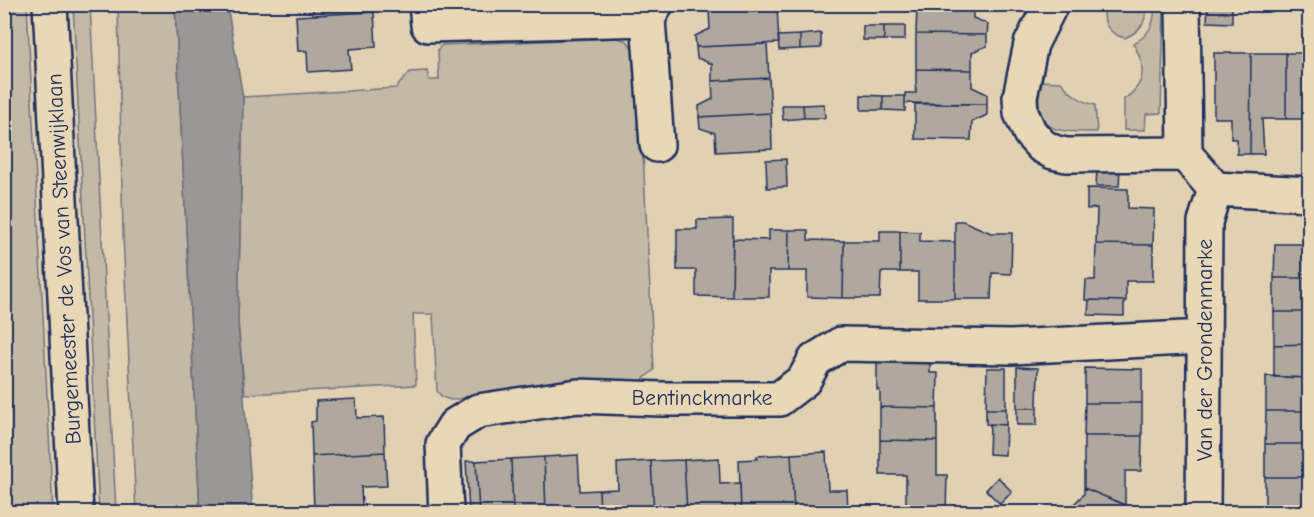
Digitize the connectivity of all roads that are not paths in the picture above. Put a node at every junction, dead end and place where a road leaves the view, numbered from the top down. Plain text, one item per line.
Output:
1 (50, 4) edge
2 (426, 4) edge
3 (1051, 4) edge
4 (1183, 4) edge
5 (652, 12) edge
6 (657, 145) dead end
7 (1185, 154) junction
8 (1215, 189) junction
9 (1310, 194) edge
10 (1204, 337) junction
11 (76, 513) edge
12 (446, 513) edge
13 (1203, 513) edge

1 - 11 street, Burgemeester de Vos van Steenwijklaan
2 - 5 street
3 - 7 street
4 - 7 street
5 - 6 street
7 - 8 street
8 - 9 street
8 - 10 street, Van der Grondenmarke
10 - 12 street, Bentinckmarke
10 - 13 street, Van der Grondenmarke

